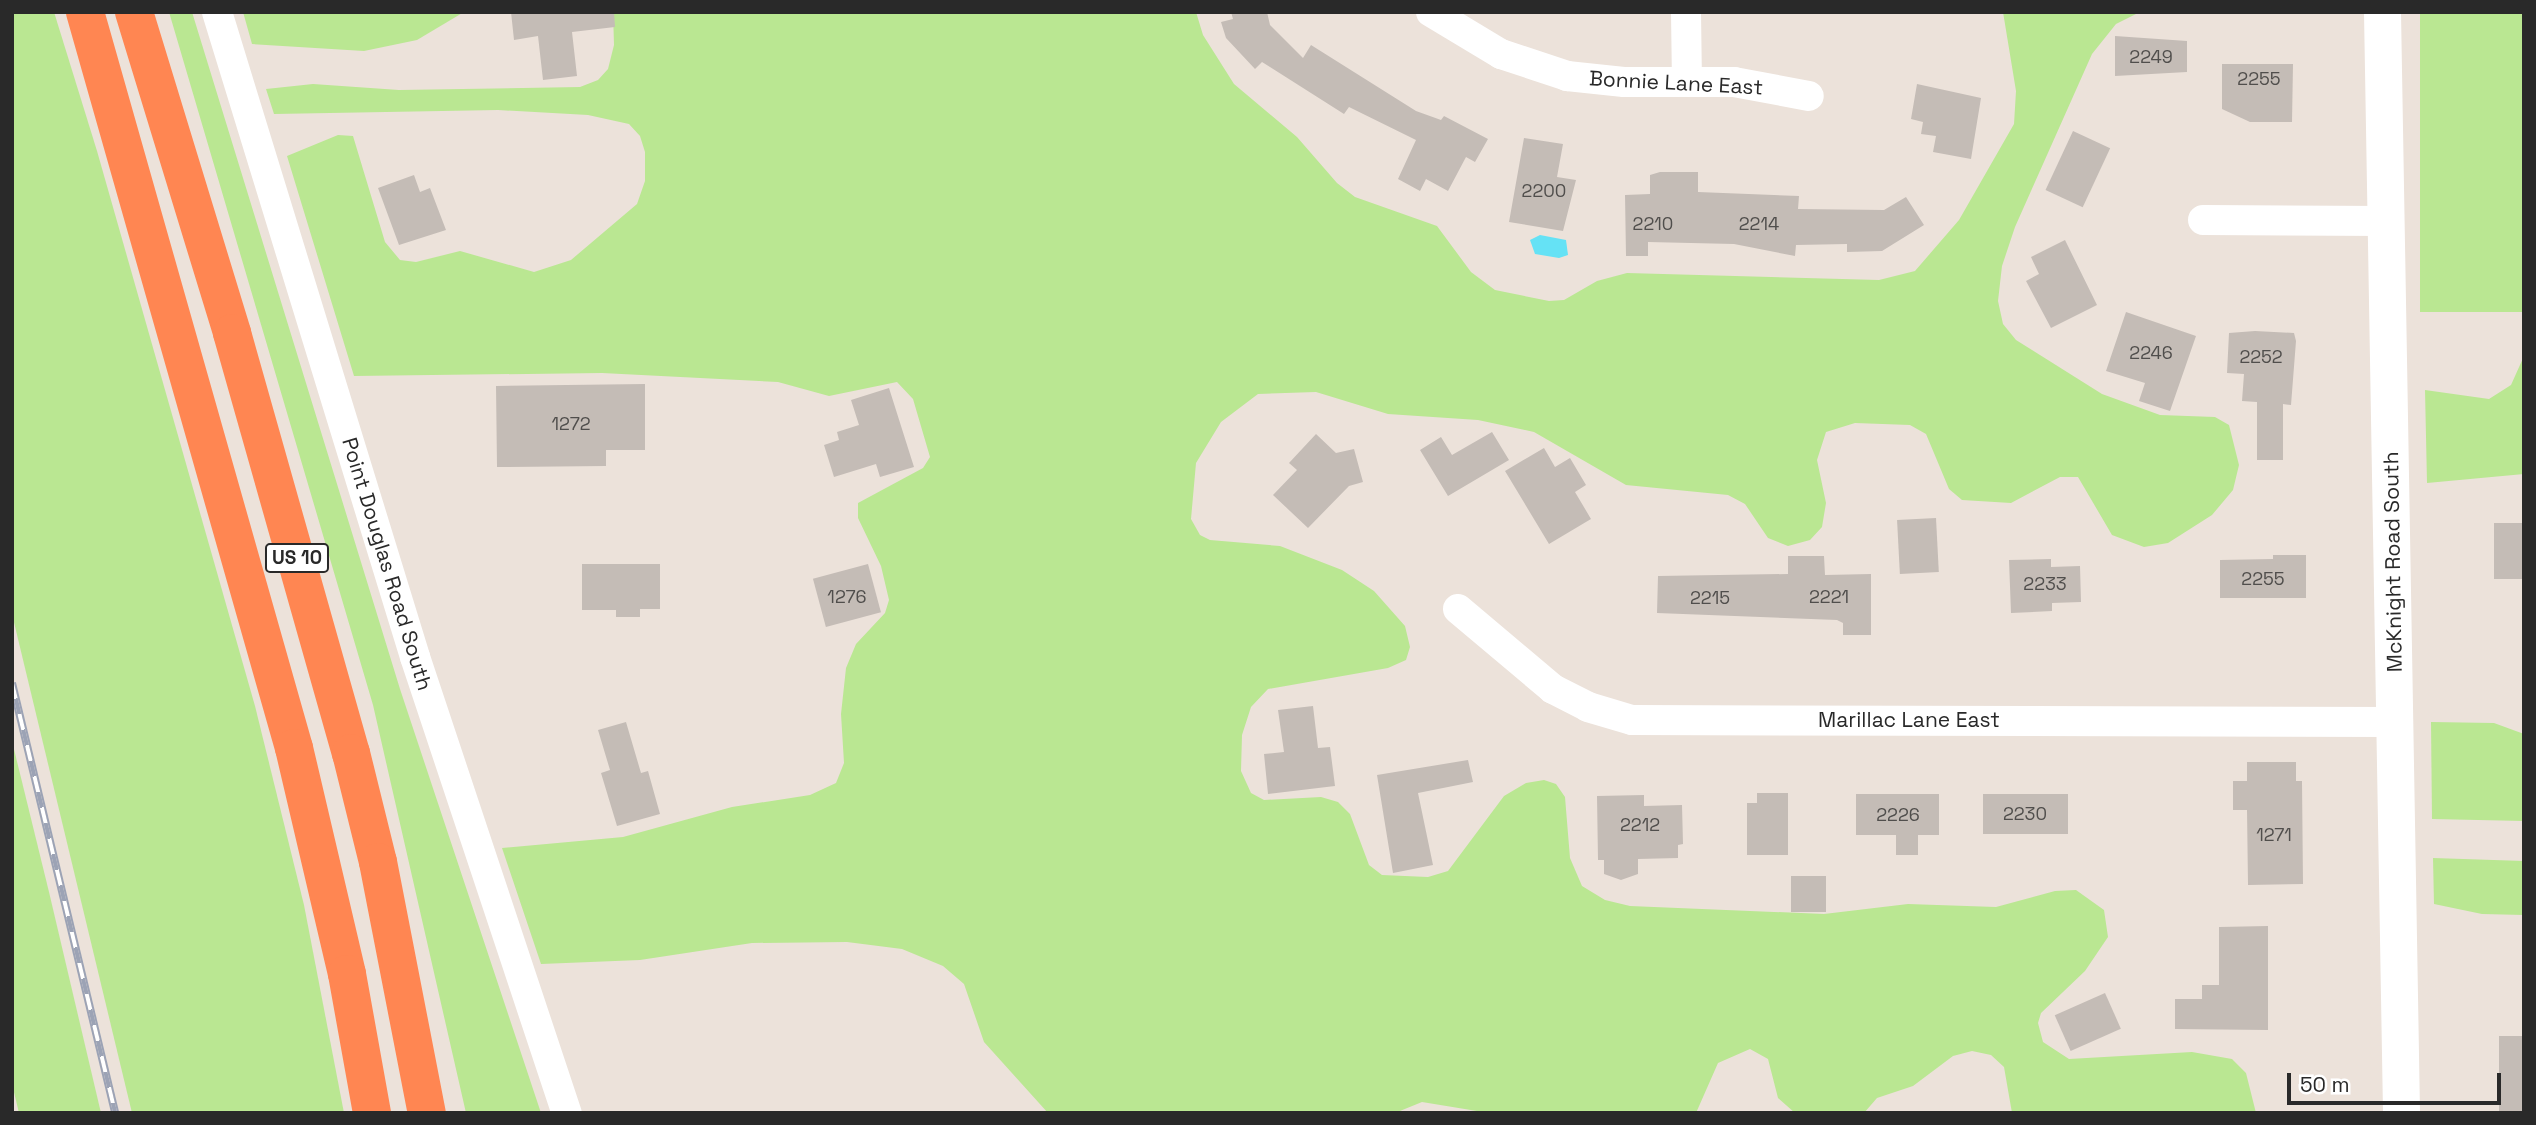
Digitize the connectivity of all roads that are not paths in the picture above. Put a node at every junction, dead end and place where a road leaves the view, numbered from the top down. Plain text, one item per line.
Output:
1 (85, 12) edge
2 (134, 12) edge
3 (217, 12) edge
4 (1431, 12) edge
5 (1686, 12) edge
6 (2382, 12) edge
7 (1687, 82) junction
8 (1809, 96) dead end
9 (2203, 220) dead end
10 (2386, 221) junction
11 (1458, 609) dead end
12 (2397, 722) junction
13 (378, 862) junction
14 (372, 1113) edge
15 (428, 1113) edge
16 (450, 1113) edge
17 (567, 1113) edge
18 (2402, 1113) edge

1 - 14 highway, US 10
2 - 13 highway, US 10
3 - 17 street, Point Douglas Road South
4 - 7 street, Bonnie Lane East
5 - 7 street
6 - 10 street, McKnight Road South
7 - 8 street, Bonnie Lane East
9 - 10 street
10 - 12 street, McKnight Road South
11 - 12 street, Marillac Lane East
12 - 18 street, McKnight Road South
13 - 15 highway, US 10
13 - 16 highway

